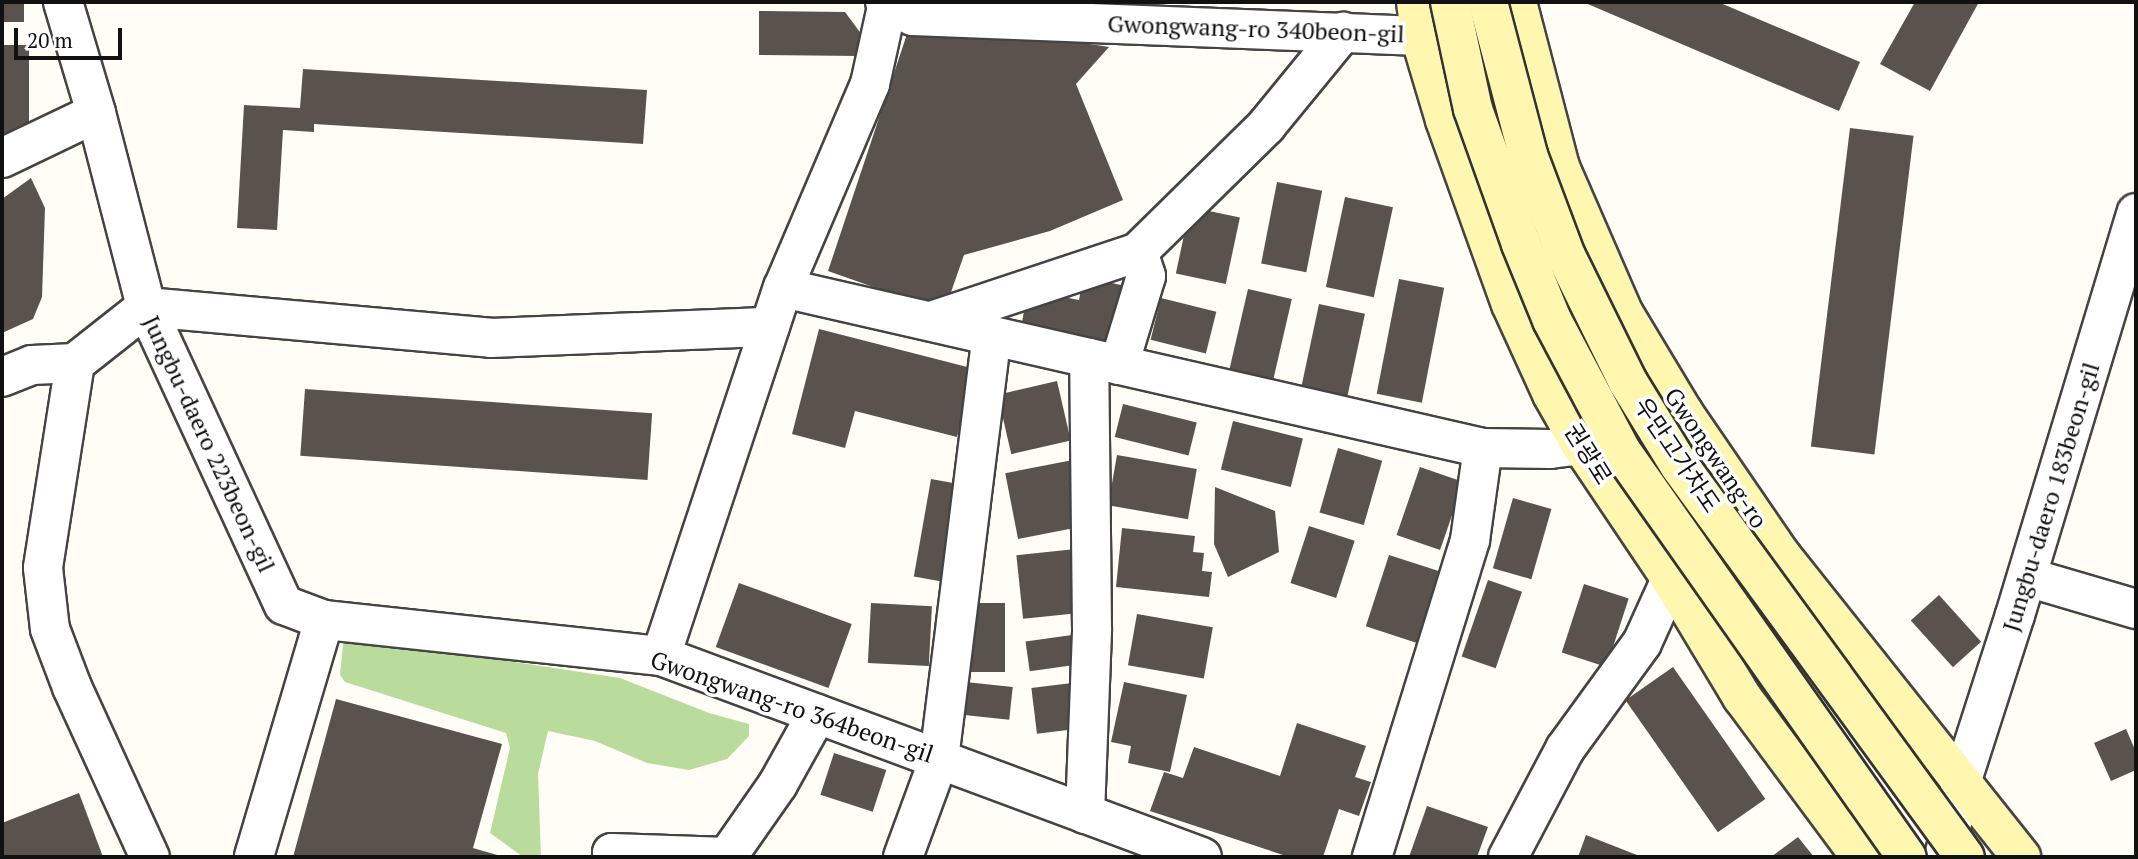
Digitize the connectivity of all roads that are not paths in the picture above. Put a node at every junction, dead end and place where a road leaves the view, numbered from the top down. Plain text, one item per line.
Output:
1 (63, 2) edge
2 (887, 2) edge
3 (1450, 2) edge
4 (1488, 2) edge
5 (1517, 2) edge
6 (1418, 19) edge
7 (1343, 32) junction
8 (96, 113) junction
9 (2, 158) edge
10 (2136, 213) edge
11 (1138, 252) junction
12 (783, 288) junction
13 (146, 307) junction
14 (930, 321) junction
15 (771, 327) junction
16 (992, 336) junction
17 (1104, 361) junction
18 (75, 363) junction
19 (2, 377) edge
20 (1683, 412) junction
21 (1581, 445) junction
22 (1483, 448) junction
23 (2026, 577) junction
24 (1671, 579) junction
25 (2136, 609) edge
26 (324, 620) junction
27 (661, 656) junction
28 (817, 714) junction
29 (939, 759) junction
30 (1962, 780) junction
31 (1085, 814) junction
32 (150, 857) edge
33 (254, 857) edge
34 (612, 857) edge
35 (903, 857) edge
36 (1202, 857) edge
37 (1372, 857) edge
38 (1508, 857) edge
39 (1861, 857) edge
40 (1907, 857) edge
41 (1944, 857) edge
42 (1965, 857) edge
43 (2021, 857) edge

1 - 8 street, Jungbu-daero 223beon-gil
2 - 7 street, Gwongwang-ro 340beon-gil
2 - 12 street
3 - 40 street, 우만고가차도, bridge
4 - 42 street, 우만고가차도, bridge
5 - 20 street, Gwongwang-ro
6 - 7 street, Gwongwang-ro 340beon-gil
6 - 21 street, 권광로
7 - 11 street
8 - 9 street
8 - 13 street, Jungbu-daero 223beon-gil
10 - 23 street, Jungbu-daero 183beon-gil
11 - 14 street
11 - 17 street
12 - 14 street
12 - 15 street
13 - 15 street
13 - 18 street
13 - 26 street, Jungbu-daero 223beon-gil
14 - 16 street
15 - 27 street
16 - 17 street
16 - 29 street
17 - 22 street
17 - 31 street
18 - 19 street
18 - 32 street
20 - 21 street
20 - 30 street, Gwongwang-ro
21 - 22 street
21 - 24 street, 권광로
22 - 37 street
23 - 25 street
23 - 30 street, Jungbu-daero 183beon-gil
24 - 38 street
24 - 39 street, 권광로
26 - 27 street, Gwongwang-ro 364beon-gil
26 - 33 street
27 - 28 street, Gwongwang-ro 364beon-gil
28 - 29 street, Gwongwang-ro 364beon-gil
28 - 34 street
29 - 31 street, Gwongwang-ro 364beon-gil
29 - 35 street
30 - 41 street, Jungbu-daero 183beon-gil
30 - 43 street, Gwongwang-ro
31 - 36 street, Gwongwang-ro 364beon-gil

